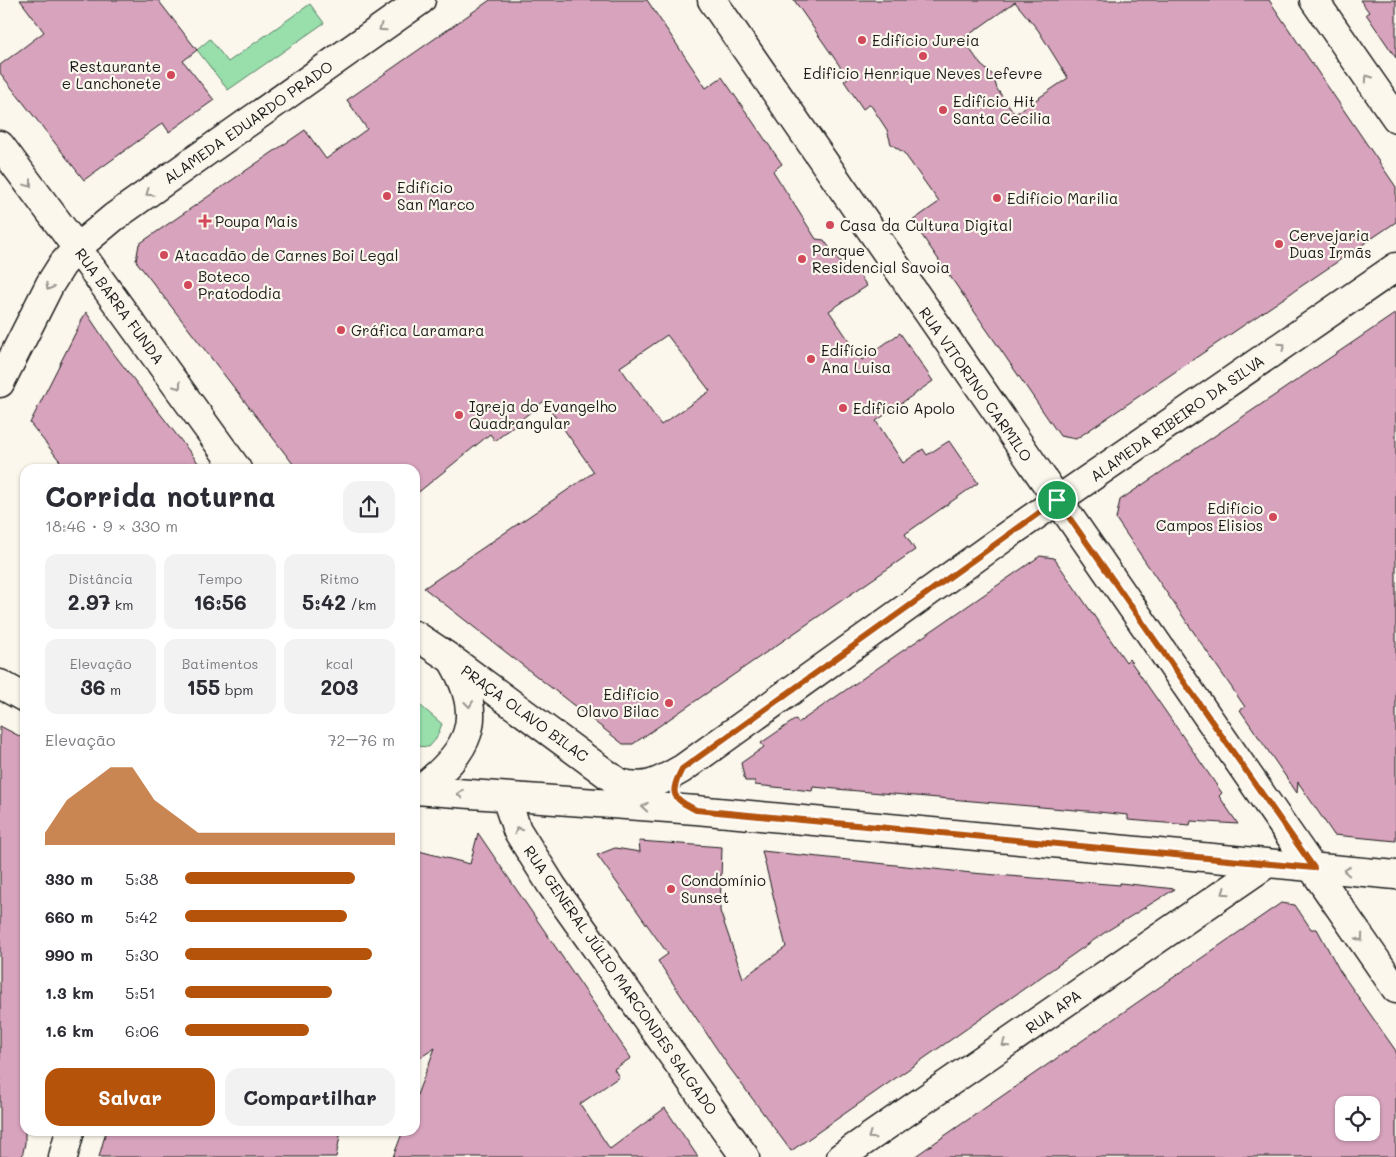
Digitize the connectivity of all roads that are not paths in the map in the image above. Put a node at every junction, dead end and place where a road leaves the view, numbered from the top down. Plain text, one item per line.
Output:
1 (421, 0) edge
2 (712, 0) edge
3 (1314, 0) edge
4 (1396, 118) edge
5 (0, 146) edge
6 (77, 248) junction
7 (1396, 267) edge
8 (0, 383) edge
9 (233, 464) edge
10 (1057, 500) junction
11 (420, 638) edge
12 (451, 659) junction
13 (0, 684) edge
14 (20, 695) edge
15 (682, 769) junction
16 (637, 787) joint
17 (420, 788) edge
18 (420, 790) edge
19 (506, 798) junction
20 (696, 810) junction
21 (1266, 865) junction
22 (1314, 868) junction
23 (1396, 875) edge
24 (1396, 989) edge
25 (69, 1136) edge
26 (63, 1157) edge
27 (745, 1157) edge
28 (841, 1157) edge

1 -> 6 street, ALAMEDA EDUARDO PRADO
2 - 10 street, RUA VITORINO CARMILO
4 -> 3 street
5 -> 6 street, RUA BARRA FUNDA
6 -> 8 street, ALAMEDA EDUARDO PRADO
6 -> 9 street, RUA BARRA FUNDA
10 -> 7 street, ALAMEDA RIBEIRO DA SILVA
10 - 15 street, ALAMEDA RIBEIRO DA SILVA
10 - 22 street, RUA VITORINO CARMILO
11 - 12 street, PRAÇA OLAVO BILAC
12 - 16 street, PRAÇA OLAVO BILAC
12 -> 17 street
13 - 14 street
15 - 16 street, ALAMEDA RIBEIRO DA SILVA
15 - 20 street
19 -> 18 street
20 -> 19 street
27 -> 19 street, RUA GENERAL JÚLIO MARCONDES SALGADO
20 - 21 street
21 - 22 street
21 -> 28 street, RUA APA
23 -> 22 street
22 -> 24 street, RUA VITORINO CARMILO
25 - 26 street

